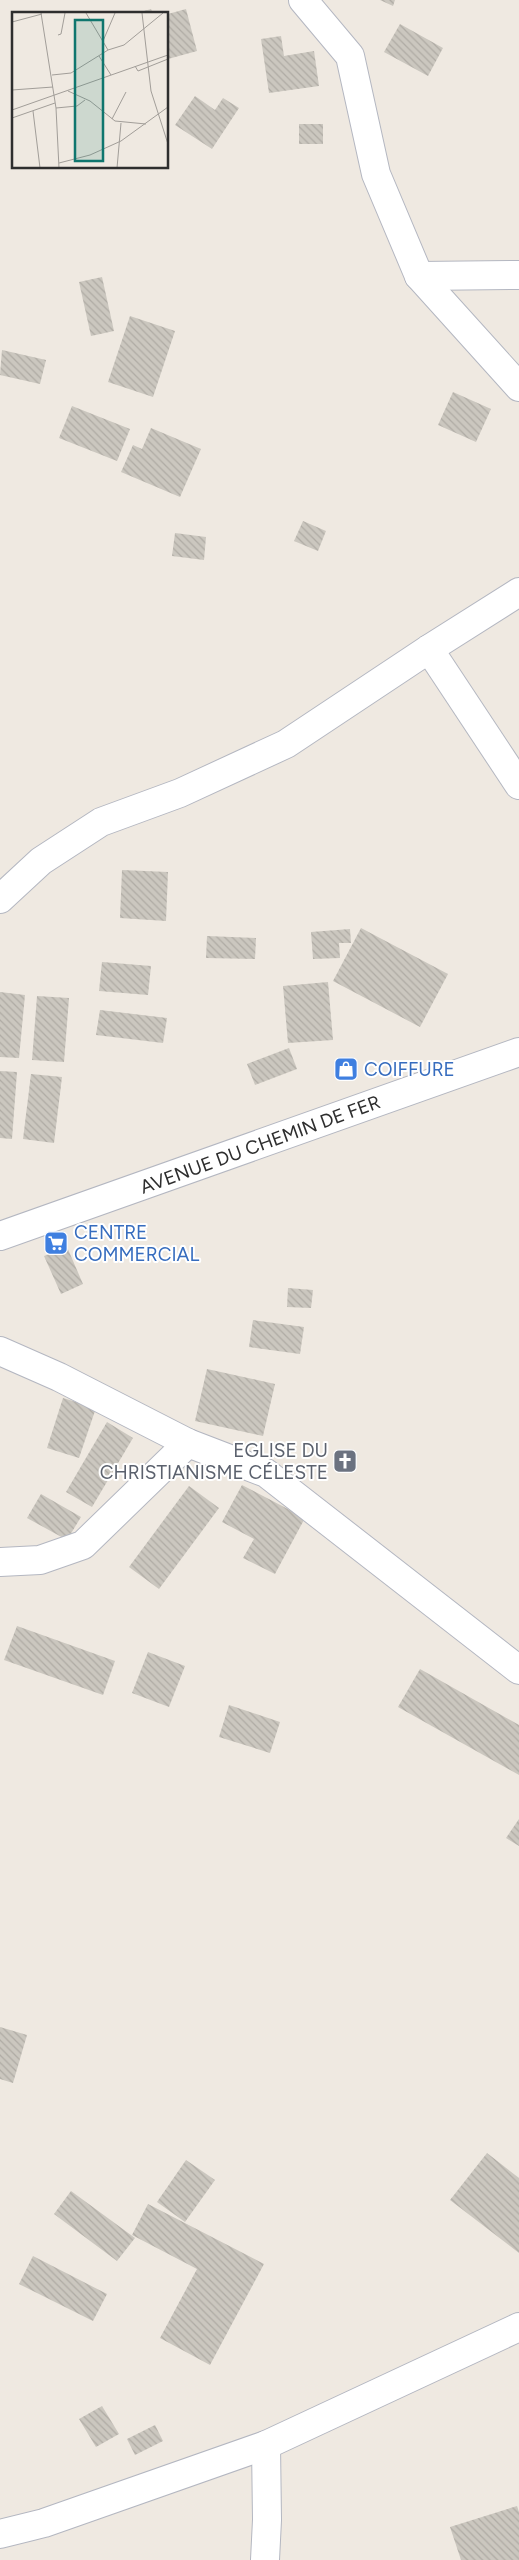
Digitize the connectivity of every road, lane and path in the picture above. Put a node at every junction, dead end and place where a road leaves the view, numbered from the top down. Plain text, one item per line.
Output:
1 (304, 0) edge
2 (519, 275) edge
3 (419, 276) junction
4 (518, 382) edge
5 (519, 592) edge
6 (429, 649) junction
7 (519, 786) edge
8 (0, 899) edge
9 (519, 1052) edge
10 (0, 1236) edge
11 (0, 1352) edge
12 (188, 1443) junction
13 (0, 1562) edge
14 (519, 1670) edge
15 (519, 2327) edge
16 (266, 2445) junction
17 (0, 2534) edge
18 (265, 2560) edge

1 - 3 street
2 - 3 street
3 - 4 street
5 - 6 street
6 - 7 street
6 - 8 street
9 - 10 street, AVENUE DU CHEMIN DE FER
11 - 12 street
12 - 13 street
12 - 14 street
15 - 16 street
16 - 17 street
16 - 18 street

